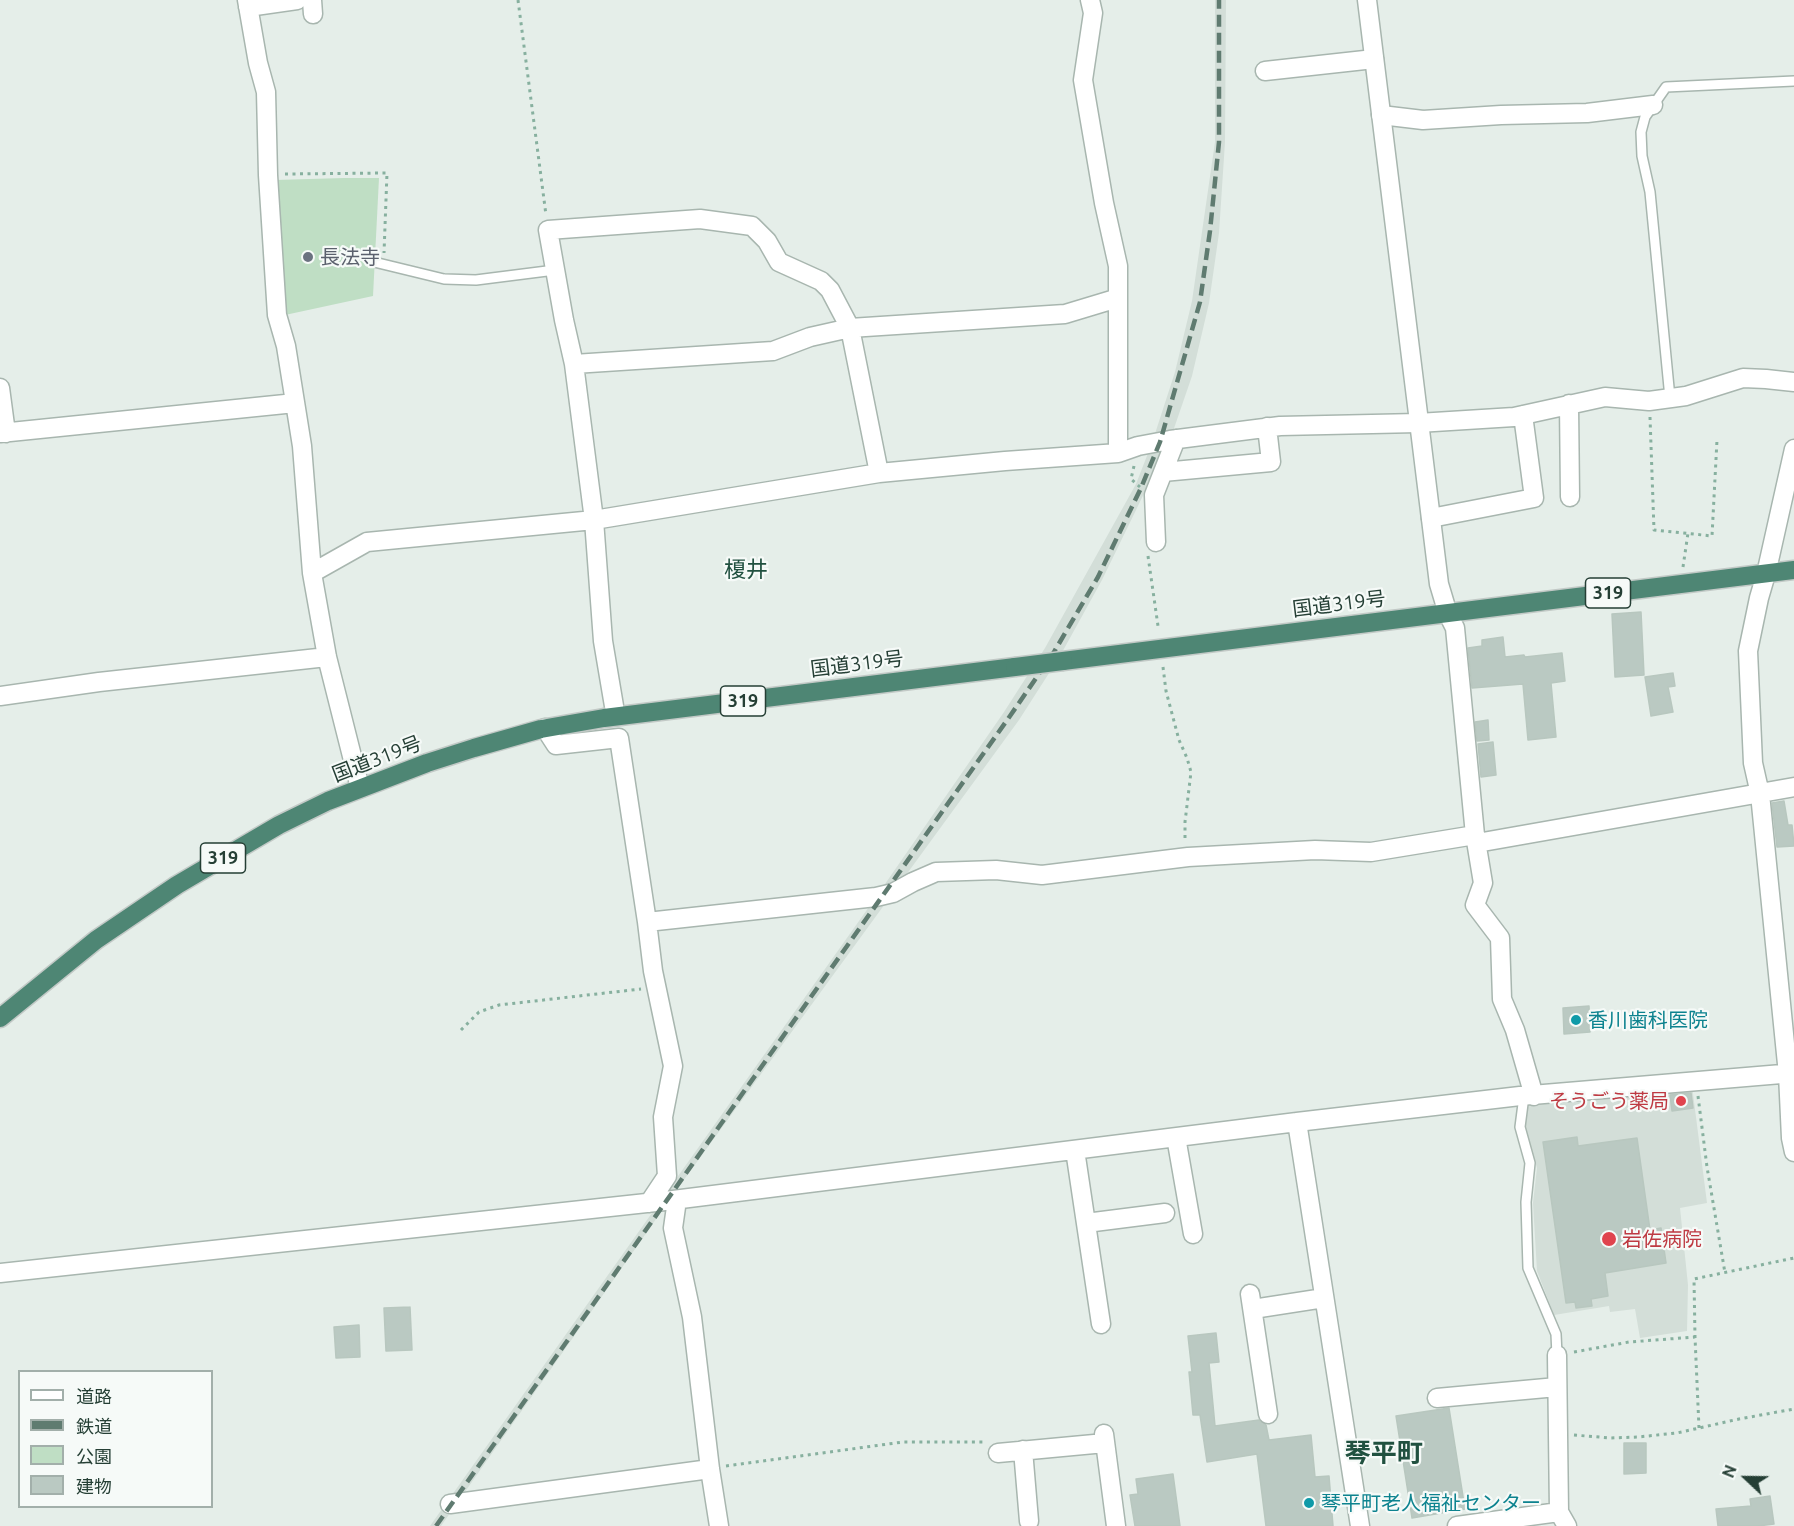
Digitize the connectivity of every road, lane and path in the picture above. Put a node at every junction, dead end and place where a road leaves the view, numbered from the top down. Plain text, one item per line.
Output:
1 (297, 0) edge
2 (518, 0) edge
3 (1090, 0) edge
4 (1367, 0) edge
5 (248, 4) edge
6 (1374, 59) junction
7 (1265, 71) dead end
8 (1794, 81) edge
9 (1653, 105) junction
10 (1381, 115) junction
11 (268, 175) junction
12 (548, 230) junction
13 (379, 263) joint
14 (555, 270) junction
15 (1118, 298) junction
16 (850, 328) junction
17 (574, 364) junction
18 (1794, 382) edge
19 (0, 388) edge
20 (1670, 398) junction
21 (1649, 401) junction
22 (295, 403) junction
23 (1569, 404) junction
24 (1523, 415) junction
25 (1418, 423) junction
26 (1267, 427) junction
27 (3, 433) edge
28 (1176, 439) junction
29 (1717, 440) dead end
30 (1794, 449) edge
31 (1118, 453) junction
32 (1163, 472) junction
33 (879, 473) junction
34 (1570, 496) dead end
35 (1431, 518) junction
36 (594, 520) junction
37 (1688, 533) junction
38 (1156, 542) dead end
39 (1794, 570) edge
40 (312, 573) junction
41 (1766, 574) junction
42 (1680, 584) junction
43 (1448, 614) junction
44 (327, 657) junction
45 (1163, 667) dead end
46 (0, 696) edge
47 (615, 706) dead end
48 (545, 728) junction
49 (1794, 787) edge
50 (360, 788) junction
51 (1760, 794) junction
52 (1476, 839) junction
53 (1188, 857) junction
54 (647, 922) junction
55 (657, 988) junction
56 (0, 1018) edge
57 (460, 1030) dead end
58 (1791, 1073) edge
59 (1696, 1082) junction
60 (1529, 1096) junction
61 (1297, 1122) junction
62 (1176, 1137) junction
63 (1075, 1150) junction
64 (1794, 1152) edge
65 (677, 1200) junction
66 (649, 1203) junction
67 (1165, 1213) dead end
68 (1086, 1223) junction
69 (1193, 1234) dead end
70 (1794, 1258) edge
71 (0, 1273) edge
72 (1725, 1273) junction
73 (1324, 1298) junction
74 (1101, 1324) dead end
75 (1695, 1337) junction
76 (1557, 1354) junction
77 (1557, 1387) junction
78 (1437, 1398) dead end
79 (1794, 1409) edge
80 (1268, 1414) dead end
81 (1699, 1428) junction
82 (1557, 1434) junction
83 (992, 1448) joint
84 (1023, 1450) junction
85 (710, 1469) junction
86 (450, 1504) dead end
87 (1563, 1519) edge
88 (1029, 1521) dead end
89 (719, 1526) edge
90 (1116, 1526) edge
91 (1360, 1526) edge
92 (1457, 1526) edge

1 - 5 street
2 - 12 path
3 - 15 street
4 - 6 street
5 - 11 street
6 - 7 street
6 - 10 street
8 - 9 lane
9 - 10 street
9 - 20 lane
10 - 25 street
11 - 13 path
11 - 22 street
12 - 14 street
12 - 16 street
13 - 14 lane
14 - 17 street
15 - 16 street
15 - 31 street
16 - 17 street
16 - 33 street
17 - 36 street
18 - 20 street
19 - 27 street
20 - 21 street
21 - 23 street
21 - 37 path
22 - 27 street
22 - 40 street
23 - 24 street
23 - 34 street
24 - 25 street
24 - 35 street
25 - 26 street
25 - 35 street
26 - 28 street
26 - 32 street
28 - 31 street
28 - 32 street
29 - 37 path
30 - 41 street
31 - 33 street
32 - 38 street
33 - 36 street
35 - 43 street
36 - 40 street
36 - 47 street
37 - 42 path
39 - 41 highway, 国道319号 / 319
40 - 44 street
41 - 42 highway, 国道319号 / 319
41 - 51 street
42 - 43 highway, 国道319号 / 319
43 - 48 highway, 国道319号 / 319, bridge
43 - 52 street
44 - 46 street
44 - 50 street
45 - 53 path
48 - 50 highway, 国道319号 / 319
48 - 54 street
49 - 51 street
50 - 56 highway, 国道319号 / 319
51 - 52 street
51 - 58 street
52 - 53 street
52 - 60 street
53 - 54 street
54 - 55 street
55 - 57 path
55 - 66 street
58 - 59 street
58 - 64 street
59 - 60 street
59 - 72 path
60 - 61 street
60 - 76 lane
61 - 62 street
61 - 73 street
62 - 63 street
62 - 69 street
63 - 65 street
63 - 68 street
65 - 66 street
65 - 85 street
66 - 71 street
67 - 68 street
68 - 74 street
70 - 72 path
72 - 75 path
73 - 80 street
73 - 91 street
75 - 76 path
75 - 81 path
76 - 77 street
77 - 78 street
77 - 82 street
79 - 81 path
81 - 82 path
82 - 87 street
83 - 84 street
83 - 85 path
84 - 88 street
84 - 90 street
85 - 86 street
85 - 89 street
87 - 92 street

